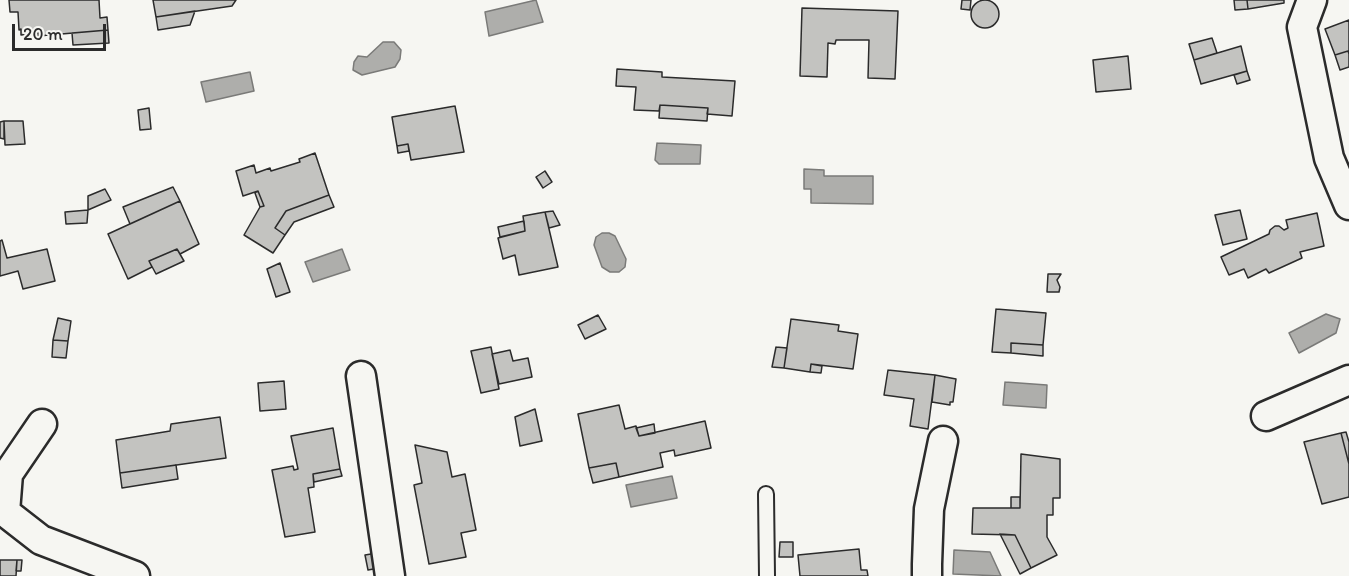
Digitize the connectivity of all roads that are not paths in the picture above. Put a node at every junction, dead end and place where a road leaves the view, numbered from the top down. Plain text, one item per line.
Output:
1 (1312, 0) edge
2 (1349, 205) edge
3 (361, 376) dead end
4 (1349, 380) edge
5 (1266, 416) dead end
6 (42, 424) dead end
7 (943, 441) dead end
8 (766, 494) dead end
9 (135, 576) edge
10 (390, 576) edge
11 (767, 576) edge
12 (927, 576) edge

1 - 2 street
3 - 10 street
4 - 5 street
6 - 9 street
7 - 12 street
8 - 11 lane

